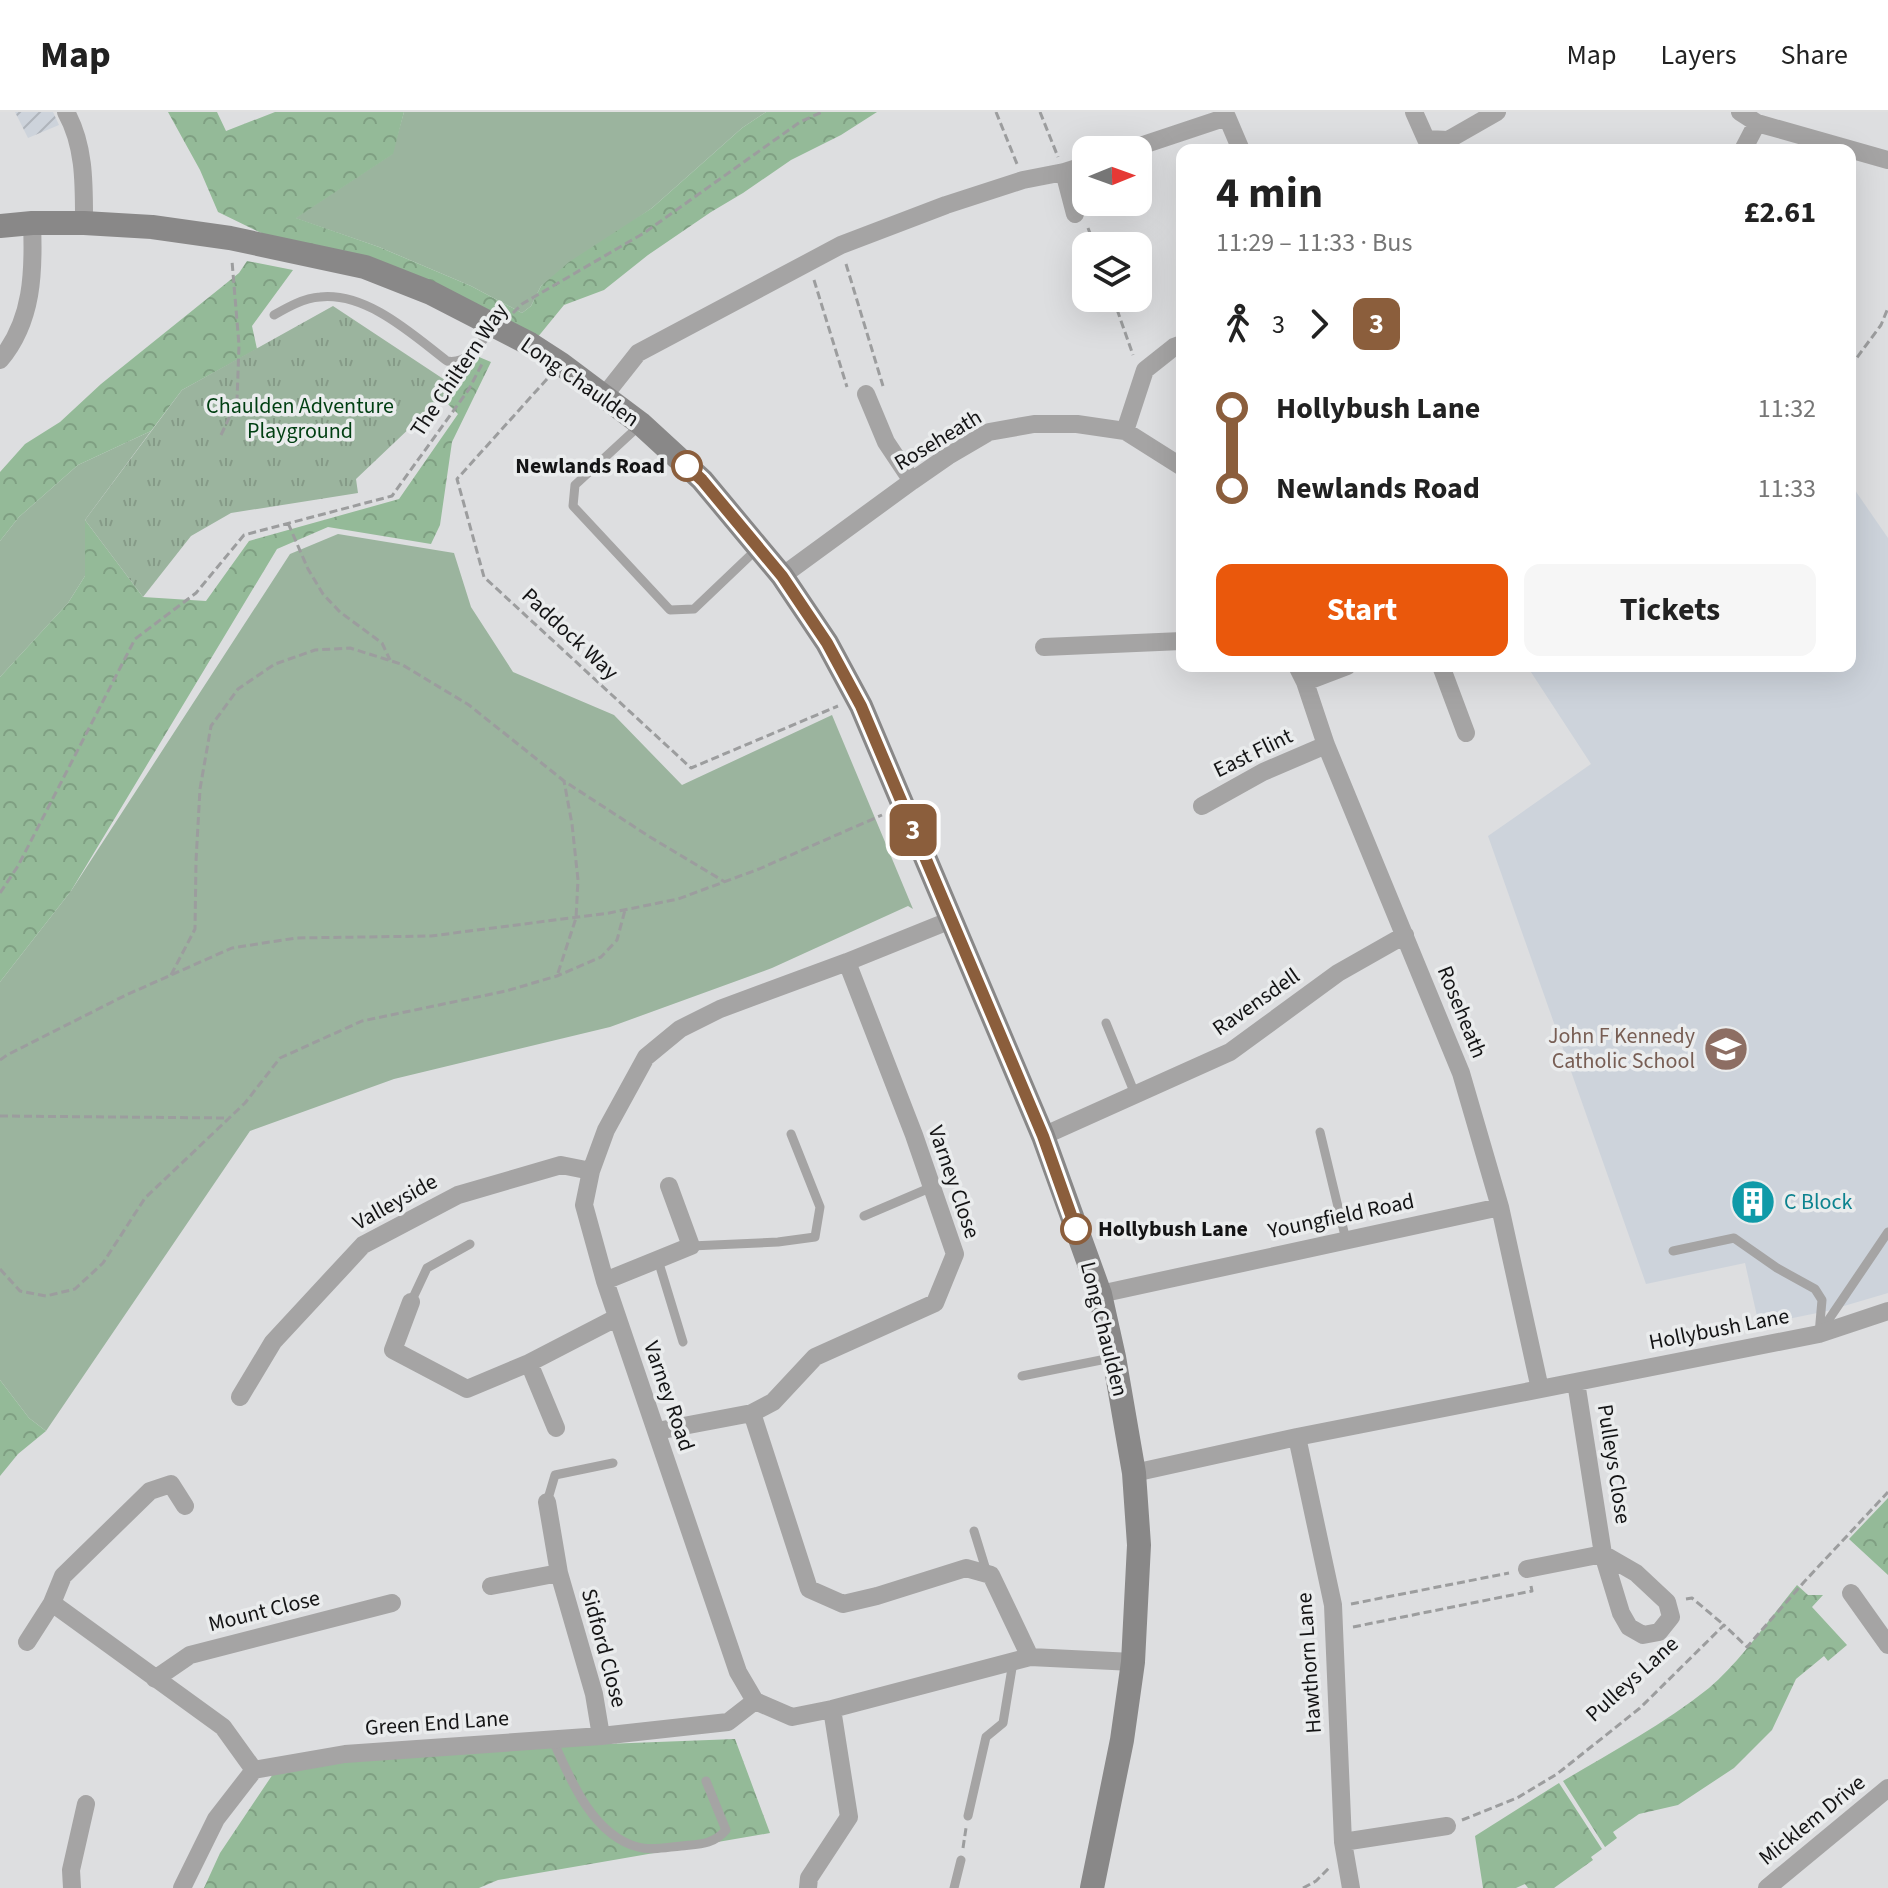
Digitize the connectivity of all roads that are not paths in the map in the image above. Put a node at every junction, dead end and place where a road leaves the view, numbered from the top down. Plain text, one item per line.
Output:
1 (66, 112) edge
2 (1414, 112) edge
3 (1497, 112) edge
4 (1740, 112) edge
5 (1757, 123) junction
6 (1152, 142) edge
7 (1238, 144) edge
8 (1746, 144) edge
9 (1831, 144) edge
10 (1856, 151) edge
11 (1888, 160) edge
12 (1072, 169) edge
13 (1064, 172) junction
14 (1072, 203) edge
15 (32, 223) junction
16 (84, 223) junction
17 (0, 226) edge
18 (274, 315) dead end
19 (498, 326) junction
20 (1176, 346) edge
21 (0, 360) edge
22 (866, 394) road end
23 (604, 396) junction
24 (641, 424) junction
25 (1125, 431) junction
26 (1176, 463) edge
27 (912, 481) junction
28 (760, 547) junction
29 (782, 576) junction
30 (1176, 642) edge
31 (1044, 647) dead end
32 (1443, 672) edge
33 (1301, 674) edge
34 (1466, 733) dead end
35 (1326, 745) junction
36 (1202, 806) dead end
37 (951, 920) junction
38 (1405, 935) junction
39 (847, 962) junction
40 (1106, 1023) dead end
41 (1135, 1094) junction
42 (1320, 1132) dead end
43 (791, 1134) dead end
44 (1043, 1136) junction
45 (591, 1171) junction
46 (669, 1186) dead end
47 (932, 1187) junction
48 (1500, 1207) junction
49 (864, 1216) dead end
50 (1888, 1232) edge
51 (1346, 1240) junction
52 (470, 1244) dead end
53 (691, 1246) junction
54 (1673, 1251) dead end
55 (658, 1260) junction
56 (605, 1281) junction
57 (1100, 1294) junction
58 (411, 1302) joint
59 (1888, 1311) edge
60 (616, 1318) junction
61 (1819, 1334) junction
62 (683, 1342) dead end
63 (1114, 1357) junction
64 (529, 1363) junction
65 (1022, 1376) dead end
66 (1576, 1382) junction
67 (1540, 1389) junction
68 (240, 1397) dead end
69 (752, 1413) junction
70 (556, 1428) dead end
71 (657, 1431) junction
72 (1297, 1437) junction
73 (613, 1463) dead end
74 (1134, 1473) junction
75 (547, 1502) joint
76 (185, 1506) dead end
77 (974, 1531) dead end
78 (1603, 1554) junction
79 (1527, 1569) road end
80 (559, 1573) junction
81 (987, 1573) junction
82 (491, 1586) dead end
83 (1851, 1593) dead end
84 (52, 1603) junction
85 (392, 1603) dead end
86 (27, 1642) dead end
87 (1888, 1645) edge
88 (1022, 1660) junction
89 (1133, 1662) junction
90 (155, 1679) junction
91 (755, 1701) junction
92 (832, 1709) junction
93 (601, 1736) junction
94 (552, 1738) junction
95 (254, 1770) junction
96 (706, 1781) dead end
97 (1888, 1788) edge
98 (86, 1804) dead end
99 (968, 1816) road end
100 (1447, 1826) road end
101 (1344, 1847) junction
102 (961, 1860) road end
103 (72, 1888) edge
104 (182, 1888) edge
105 (808, 1888) edge
106 (954, 1888) edge
107 (1092, 1888) edge
108 (1351, 1888) edge
109 (1767, 1888) edge

1 - 16 street
2 - 3 street
4 - 5 street
5 - 8 street
5 - 9 street
6 - 7 street
10 - 11 street
12 - 13 street
13 - 14 street
13 - 23 street
15 - 16 street, Long Chaulden
15 - 17 street, Long Chaulden
15 - 21 street
16 - 19 street, Long Chaulden
18 - 19 lane
19 - 23 street, Long Chaulden
20 - 25 street
22 - 27 street
23 - 24 street, Long Chaulden
24 - 28 street, Long Chaulden
24 - 28 lane
25 - 26 street, Roseheath
25 - 27 street, Roseheath
27 - 29 street, Roseheath
28 - 29 street, Long Chaulden
29 - 37 street, Long Chaulden
30 - 31 street
32 - 34 street
33 - 35 street, Roseheath
35 - 36 street, East Flint
35 - 38 street, Roseheath
37 - 39 street, Varney Road
37 - 44 street, Long Chaulden
38 - 41 street, Ravensdell
38 - 48 street, Roseheath
39 - 45 street, Varney Road
39 - 47 street, Varney Close
40 - 41 lane
41 - 44 street, Ravensdell
42 - 51 lane
43 - 53 lane
44 - 57 street, Long Chaulden
45 - 56 street, Varney Road
45 - 68 street, Valleyside
46 - 53 street
47 - 49 lane
47 - 69 street, Varney Close
48 - 51 street, Youngfield Road
48 - 67 street, Roseheath
50 - 61 lane
51 - 57 street, Youngfield Road
52 - 58 lane
53 - 55 street
54 - 61 lane
55 - 56 street
55 - 62 lane
56 - 60 street, Varney Road
57 - 63 street, Long Chaulden
58 - 64 street
59 - 61 street, Hollybush Lane
60 - 64 street
60 - 71 street, Varney Road
61 - 66 street, Hollybush Lane
63 - 65 lane
63 - 74 street, Long Chaulden
64 - 70 street
66 - 67 street, Hollybush Lane
66 - 78 street, Pulleys Close
67 - 72 street, Hollybush Lane
69 - 71 street
69 - 81 street
71 - 91 street, Varney Road
72 - 74 street, Hollybush Lane
72 - 101 street, Hawthorn Lane
73 - 75 lane
74 - 89 street, Long Chaulden
75 - 80 street, Sidford Close
76 - 84 street
77 - 81 lane
78 - 78 street, Pulleys Close
78 - 79 street, Pulleys Close
80 - 82 street, Sidford Close
80 - 93 street, Sidford Close
81 - 88 street
83 - 87 street
84 - 86 street
84 - 90 street
85 - 90 street, Mount Close
88 - 89 street
88 - 92 street
88 - 99 lane
89 - 107 street, Long Chaulden
90 - 95 street
91 - 92 street
91 - 93 street, Green End Lane
92 - 105 street
93 - 94 street, Green End Lane
94 - 95 street, Green End Lane
94 - 96 lane
95 - 104 street
97 - 109 street, Micklem Drive
98 - 103 street
100 - 101 street
101 - 108 street, Hawthorn Lane
102 - 106 lane

